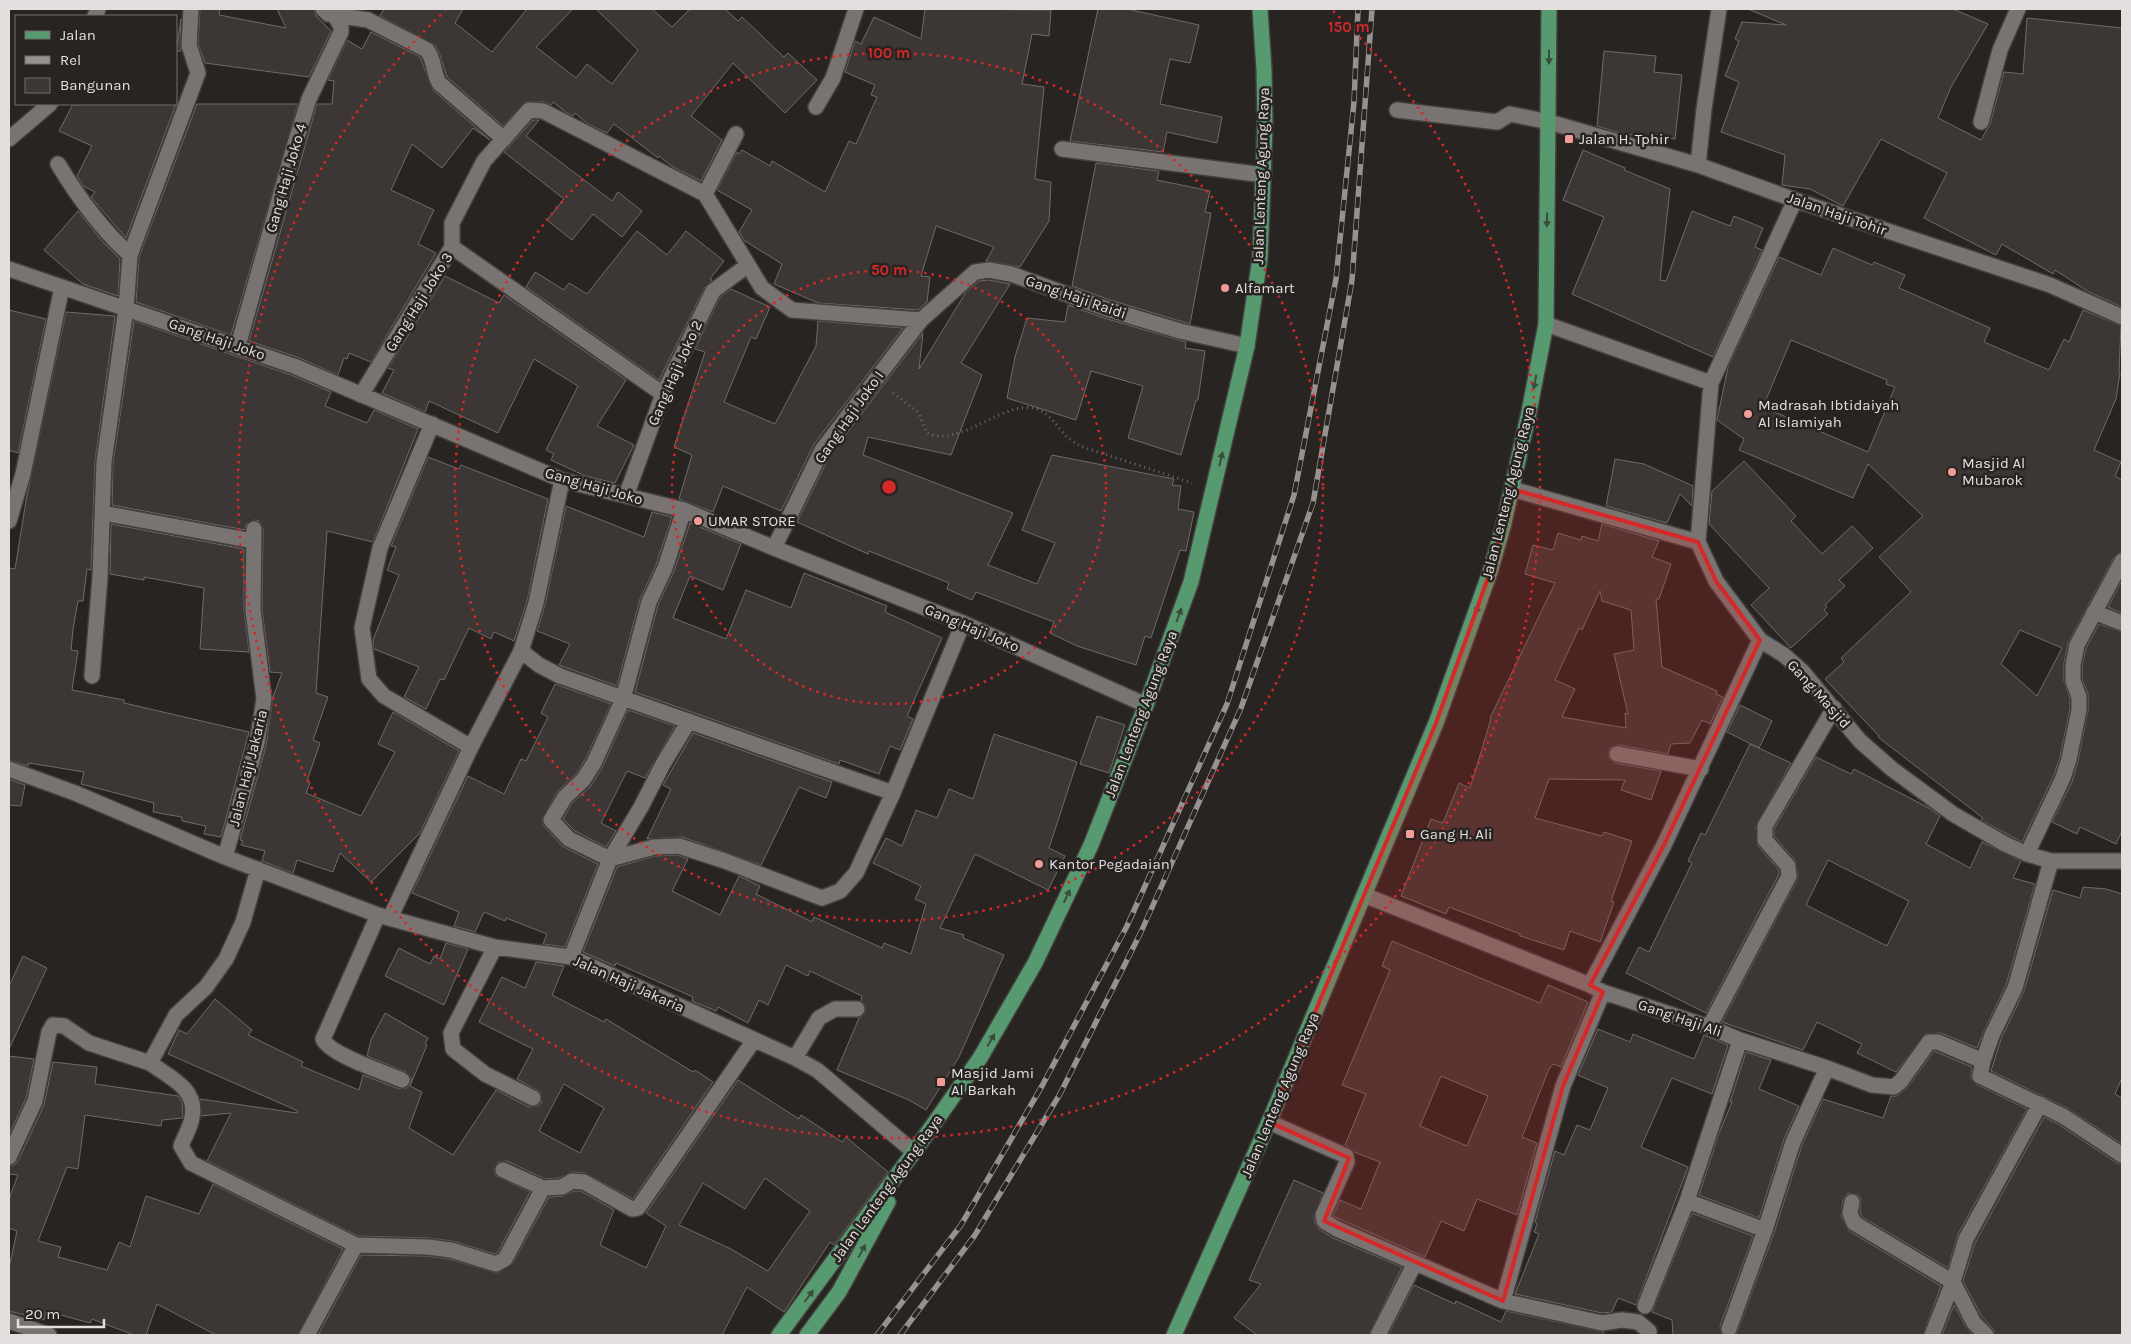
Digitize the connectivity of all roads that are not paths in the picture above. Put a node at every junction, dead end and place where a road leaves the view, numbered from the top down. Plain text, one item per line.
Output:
1 (191, 9) edge
2 (856, 9) edge
3 (1260, 9) edge
4 (1549, 9) edge
5 (1719, 9) edge
6 (2018, 9) edge
7 (329, 12) edge
8 (48, 105) edge
9 (816, 107) dead end
10 (1396, 110) dead end
11 (1549, 122) junction
12 (1981, 122) dead end
13 (15, 123) edge
14 (736, 134) dead end
15 (9, 139) edge
16 (504, 139) junction
17 (1062, 149) dead end
18 (58, 164) dead end
19 (1698, 165) junction
20 (1264, 175) junction
21 (705, 194) junction
22 (1795, 200) junction
23 (452, 247) junction
24 (130, 254) junction
25 (748, 265) junction
26 (9, 269) edge
27 (62, 287) junction
28 (126, 309) junction
29 (2122, 317) edge
30 (921, 320) junction
31 (1546, 324) junction
32 (238, 346) junction
33 (1247, 346) junction
34 (1711, 383) junction
35 (663, 394) junction
36 (361, 395) junction
37 (432, 424) junction
38 (562, 480) junction
39 (1512, 489) junction
40 (626, 496) junction
41 (684, 510) junction
42 (103, 513) junction
43 (9, 521) edge
44 (1698, 542) junction
45 (774, 548) junction
46 (2122, 561) edge
47 (2094, 612) junction
48 (964, 623) junction
49 (2122, 623) edge
50 (1760, 640) junction
51 (521, 651) junction
52 (92, 676) dead end
53 (624, 698) junction
54 (1146, 705) junction
55 (1834, 708) junction
56 (689, 721) junction
57 (470, 747) junction
58 (1617, 754) dead end
59 (1701, 768) junction
60 (9, 769) edge
61 (893, 793) junction
62 (2027, 854) junction
63 (225, 857) junction
64 (610, 859) junction
65 (2051, 861) junction
66 (2122, 861) edge
67 (258, 869) junction
68 (1364, 895) junction
69 (384, 917) junction
70 (495, 947) junction
71 (571, 957) junction
72 (1597, 988) junction
73 (857, 1009) dead end
74 (1709, 1026) junction
75 (754, 1040) junction
76 (1740, 1040) junction
77 (795, 1058) junction
78 (1982, 1061) junction
79 (150, 1063) junction
80 (1827, 1068) junction
81 (402, 1080) dead end
82 (533, 1098) dead end
83 (2040, 1104) junction
84 (1269, 1122) junction
85 (914, 1152) junction
86 (2122, 1155) edge
87 (9, 1158) edge
88 (503, 1170) dead end
89 (543, 1188) junction
90 (1687, 1201) junction
91 (1852, 1202) dead end
92 (1765, 1230) junction
93 (356, 1244) junction
94 (1415, 1263) junction
95 (1953, 1282) junction
96 (1503, 1301) junction
97 (1645, 1306) dead end
98 (9, 1321) edge
99 (1729, 1329) dead end
100 (49, 1335) edge
101 (307, 1335) edge
102 (779, 1335) edge
103 (807, 1335) edge
104 (1174, 1335) edge
105 (1378, 1335) edge
106 (1649, 1335) edge
107 (1932, 1335) edge
108 (1986, 1335) edge

1 - 24 street
2 - 9 street
3 - 20 main road, Jalan Lenteng Agung Raya
4 -> 11 main road, Jalan Lenteng Agung Raya
5 - 19 street
6 - 12 street
7 - 16 street
7 - 32 street, Gang Haji Joko 4
8 - 13 street
10 - 11 street, Jalan Haji Tohir
11 - 19 street, Jalan Haji Tohir
11 -> 31 main road, Jalan Lenteng Agung Raya
13 - 15 street
14 - 21 street
16 - 21 street, Gang Haji Joko 3
16 - 23 street, Gang Haji Joko 3
17 - 20 street
18 - 24 street
19 - 22 street, Jalan Haji Tohir
20 - 33 main road, Jalan Lenteng Agung Raya
21 - 25 street
22 - 29 street, Jalan Haji Tohir
22 - 34 street
23 - 35 street
23 - 36 street, Gang Haji Joko 3
24 - 28 street
25 - 30 street
25 - 35 street, Gang Haji Joko 2
26 - 27 street, Gang Haji Joko
27 - 28 street, Gang Haji Joko
27 - 43 street
28 - 32 street, Gang Haji Joko
28 - 42 street
30 - 33 street, Gang Haji Raidi
30 - 45 street, Gang Haji Joko I
31 - 34 street
31 -> 39 main road, Jalan Lenteng Agung Raya
32 - 36 street, Gang Haji Joko
54 -> 33 main road, Jalan Lenteng Agung Raya
34 - 44 street
35 - 40 street, Gang Haji Joko 2
36 - 37 street, Gang Haji Joko
37 - 38 street, Gang Haji Joko
37 - 57 street
38 - 40 street, Gang Haji Joko
38 - 51 street
39 - 44 street
39 -> 68 main road, Jalan Lenteng Agung Raya
40 - 41 street, Gang Haji Joko
41 - 45 street, Gang Haji Joko
41 - 53 street
42 - 52 street
42 - 63 street, Jalan Haji Jakaria
44 - 50 street, Gang Masjid
45 - 48 street, Gang Haji Joko
46 - 47 street
47 - 49 street
47 - 62 street
48 - 54 street, Gang Haji Joko
48 - 61 street
50 - 55 street, Gang Masjid
50 - 59 street
51 - 53 street
51 - 57 street
53 - 56 street
53 - 64 street
85 -> 54 main road, Jalan Lenteng Agung Raya
55 - 62 street, Gang Masjid
55 - 74 street
56 - 61 street
56 - 64 street
57 - 69 street
58 - 59 street
59 - 72 street
60 - 63 street, Jalan Haji Jakaria
61 - 64 street
62 - 65 street, Gang Masjid
63 - 67 street, Jalan Haji Jakaria
64 - 71 street
65 - 66 street, Gang Masjid
65 - 78 street
67 - 69 street, Jalan Haji Jakaria
67 - 79 street
68 - 72 street, Gang Haji Ali
68 - 84 main road, Jalan Lenteng Agung Raya
69 - 70 street, Jalan Haji Jakaria
69 - 81 street
70 - 71 street, Jalan Haji Jakaria
70 - 82 street
71 - 75 street, Jalan Haji Jakaria
72 - 74 street, Gang Haji Ali
72 - 96 street
73 - 77 street
74 - 76 street, Gang Haji Ali
75 - 77 street, Jalan Haji Jakaria
75 - 89 street
76 - 80 street, Gang Haji Ali
76 - 90 street
77 - 85 street, Jalan Haji Jakaria
78 - 80 street, Gang Haji Ali
78 - 83 street
79 - 87 street
79 - 93 street
80 - 92 street
83 - 86 street
83 - 95 street
84 - 94 street
84 - 104 main road, Jalan Lenteng Agung Raya
102 -> 85 main road, Jalan Lenteng Agung Raya
103 -> 85 main road
88 - 89 street
89 - 93 street
90 - 92 street
90 - 97 street
91 - 95 street
92 - 99 street
93 - 101 street
94 - 96 street
94 - 105 street
95 - 107 street
95 - 108 street
96 - 106 street
98 - 100 street

